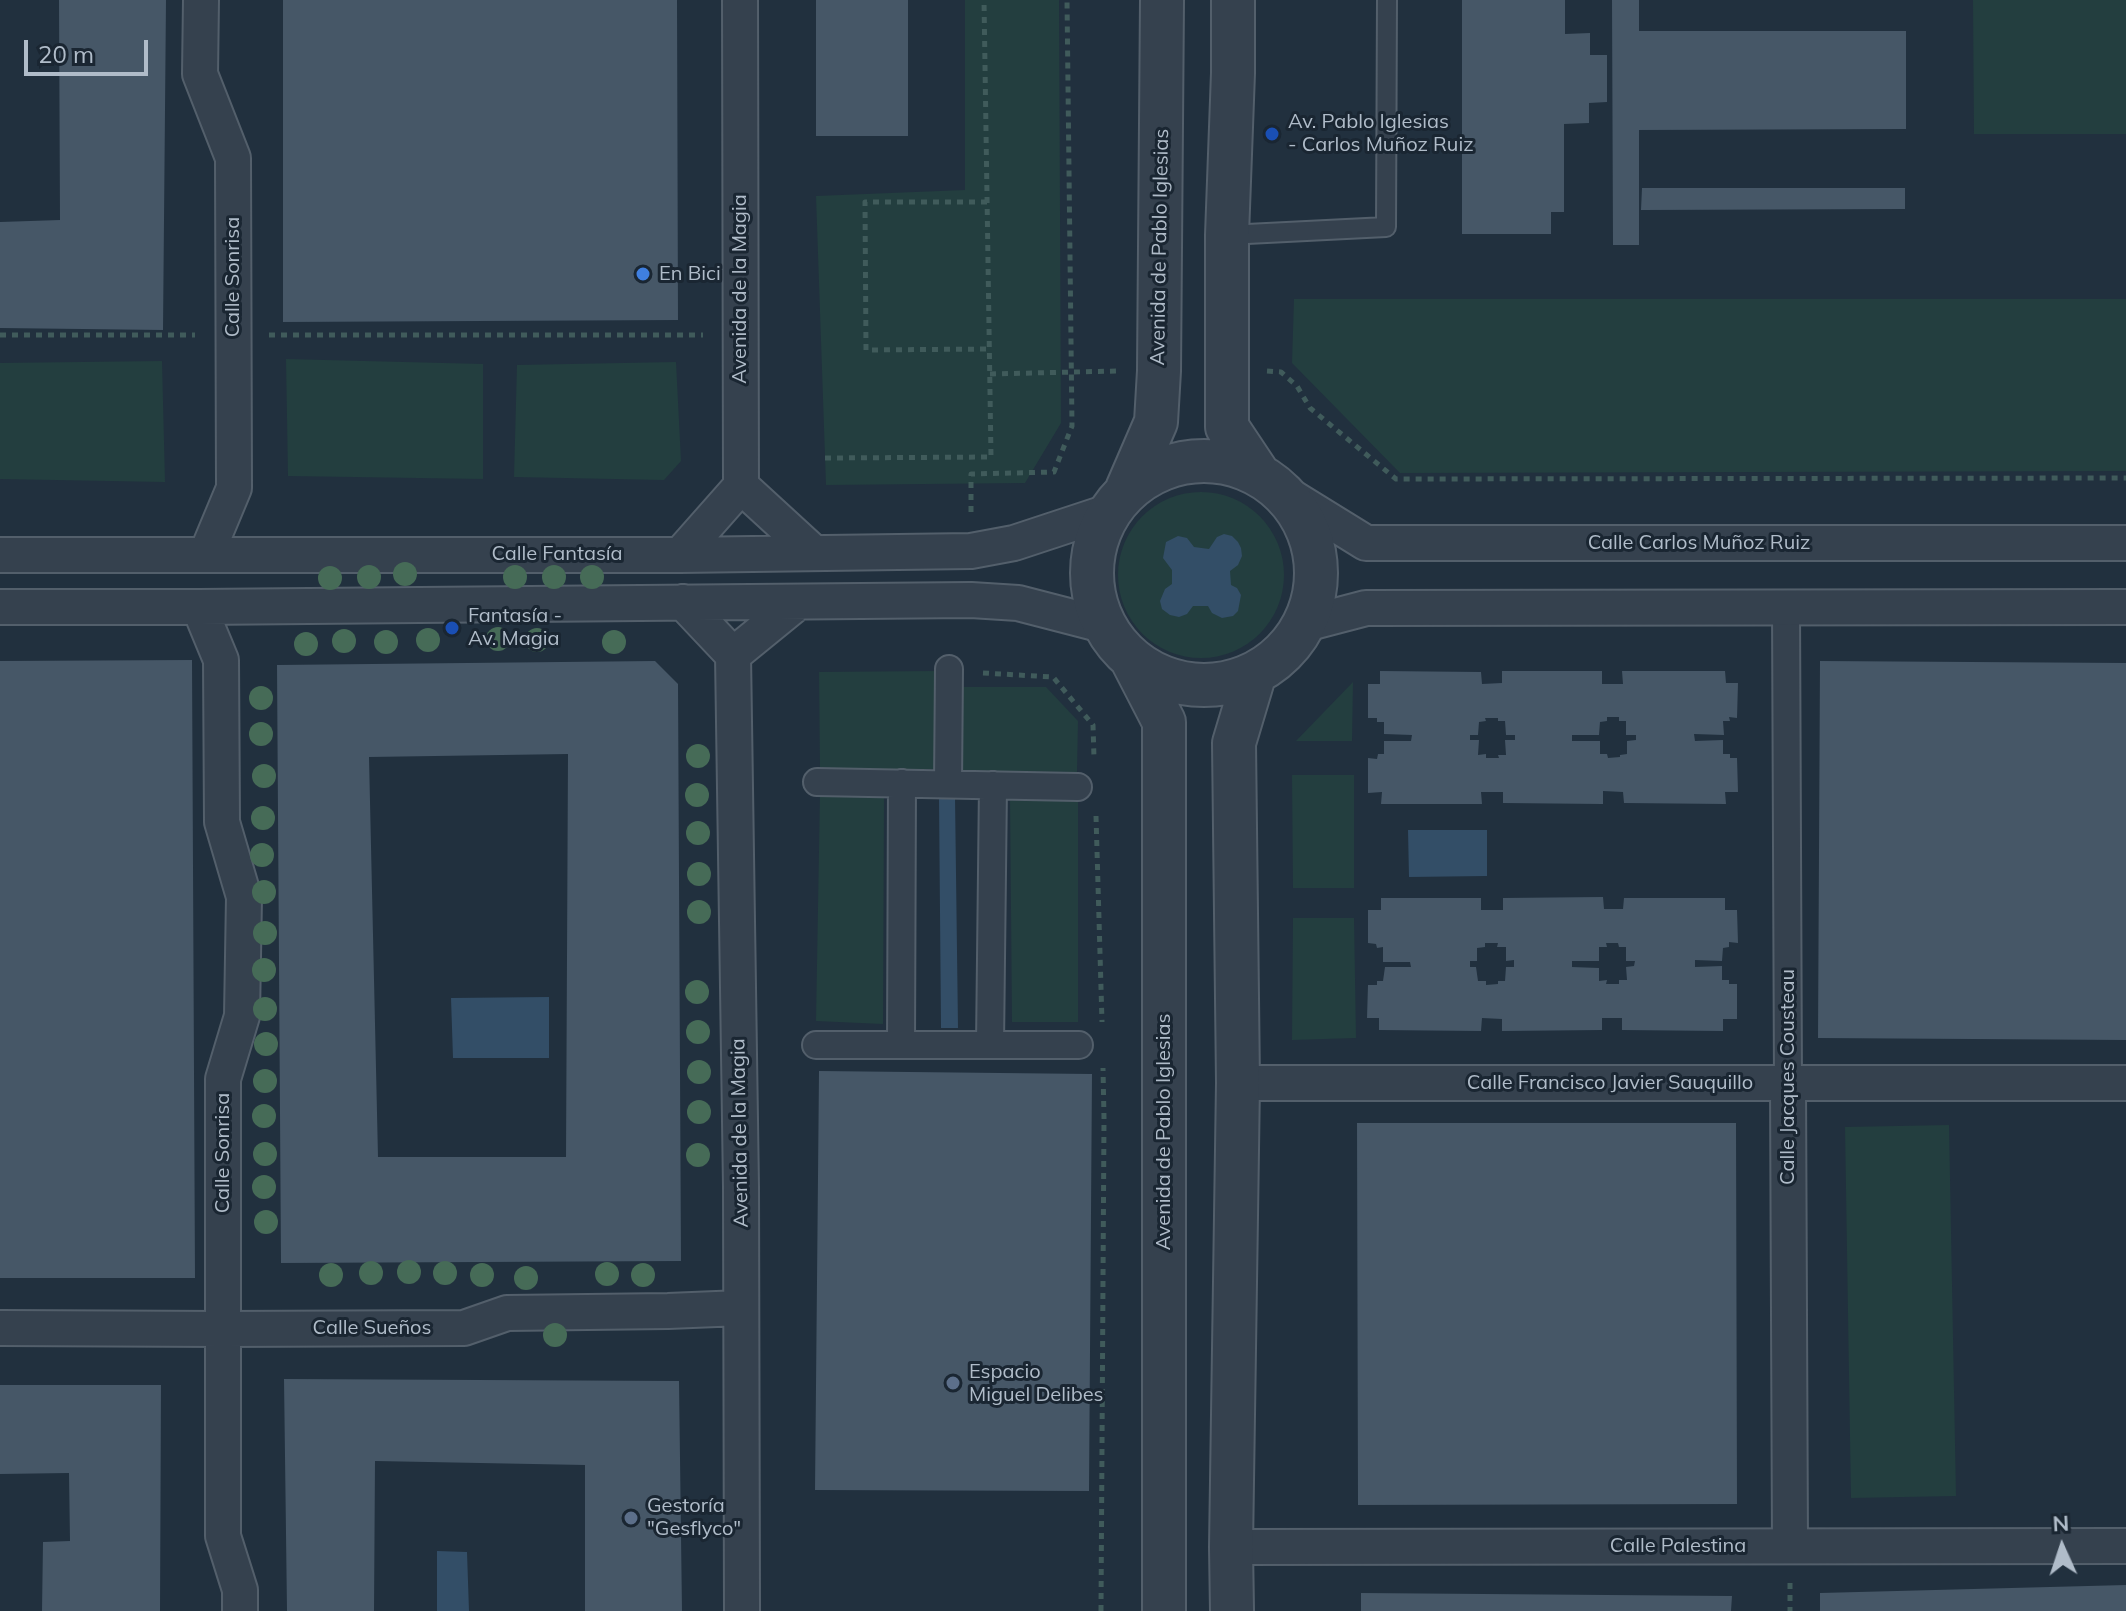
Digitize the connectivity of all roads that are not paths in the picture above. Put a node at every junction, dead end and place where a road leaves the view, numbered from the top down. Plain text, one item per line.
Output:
1 (201, 0) edge
2 (740, 0) edge
3 (1162, 0) edge
4 (1233, 0) edge
5 (1387, 0) edge
6 (1227, 235) junction
7 (1271, 483) junction
8 (741, 486) junction
9 (1117, 500) junction
10 (2126, 543) edge
11 (814, 553) junction
12 (0, 555) edge
13 (206, 555) junction
14 (680, 555) junction
15 (683, 602) junction
16 (798, 602) junction
17 (0, 607) edge
18 (199, 607) junction
19 (2126, 607) edge
20 (1786, 608) junction
21 (1305, 624) junction
22 (1103, 625) junction
23 (733, 655) junction
24 (1132, 660) junction
25 (949, 669) dead end
26 (1255, 673) junction
27 (817, 782) dead end
28 (902, 783) junction
29 (948, 784) junction
30 (993, 785) junction
31 (1078, 787) dead end
32 (816, 1045) dead end
33 (901, 1045) junction
34 (990, 1045) junction
35 (1079, 1045) dead end
36 (1238, 1083) junction
37 (1788, 1083) junction
38 (2126, 1083) edge
39 (741, 1308) junction
40 (0, 1328) edge
41 (223, 1329) junction
42 (1790, 1546) junction
43 (2126, 1546) edge
44 (1231, 1547) junction
45 (240, 1611) edge
46 (742, 1611) edge
47 (1164, 1611) edge
48 (1232, 1611) edge

1 - 13 street, Calle Sonrisa
2 - 8 street, Avenida de la Magia
3 - 9 street, Avenida de Pablo Iglesias
4 - 6 street
5 - 6 lane
6 - 7 street
7 - 9 street
7 - 10 street, Calle Carlos Muñoz Ruiz
7 - 21 street
8 - 11 street
8 - 14 street
9 - 11 street, Calle Fantasía
9 - 22 street
11 - 14 street, Calle Fantasía
12 - 13 street, Calle Fantasía
13 - 14 street, Calle Fantasía
15 - 16 street
15 - 18 street
15 - 23 street
16 - 22 street
16 - 23 street
17 - 18 street
18 - 41 street, Calle Sonrisa
19 - 20 street
20 - 21 street
20 - 37 street, Calle Jacques Cousteau
21 - 26 street
22 - 24 street
23 - 39 street, Avenida de la Magia
24 - 26 street
24 - 47 street, Avenida de Pablo Iglesias
25 - 29 street
26 - 36 street
27 - 28 street
28 - 29 street
28 - 33 street
29 - 30 street
30 - 31 street
30 - 34 street
32 - 33 street
33 - 34 street
34 - 35 street
36 - 37 street, Calle Francisco Javier Sauquillo
36 - 44 street
37 - 38 street, Calle Francisco Javier Sauquillo
37 - 42 street, Calle Jacques Cousteau
39 - 41 street, Calle Sueños
39 - 46 street, Avenida de la Magia
40 - 41 street, Calle Sueños
41 - 45 street, Calle Sonrisa
42 - 43 street, Calle Palestina
42 - 44 street, Calle Palestina
44 - 48 street

